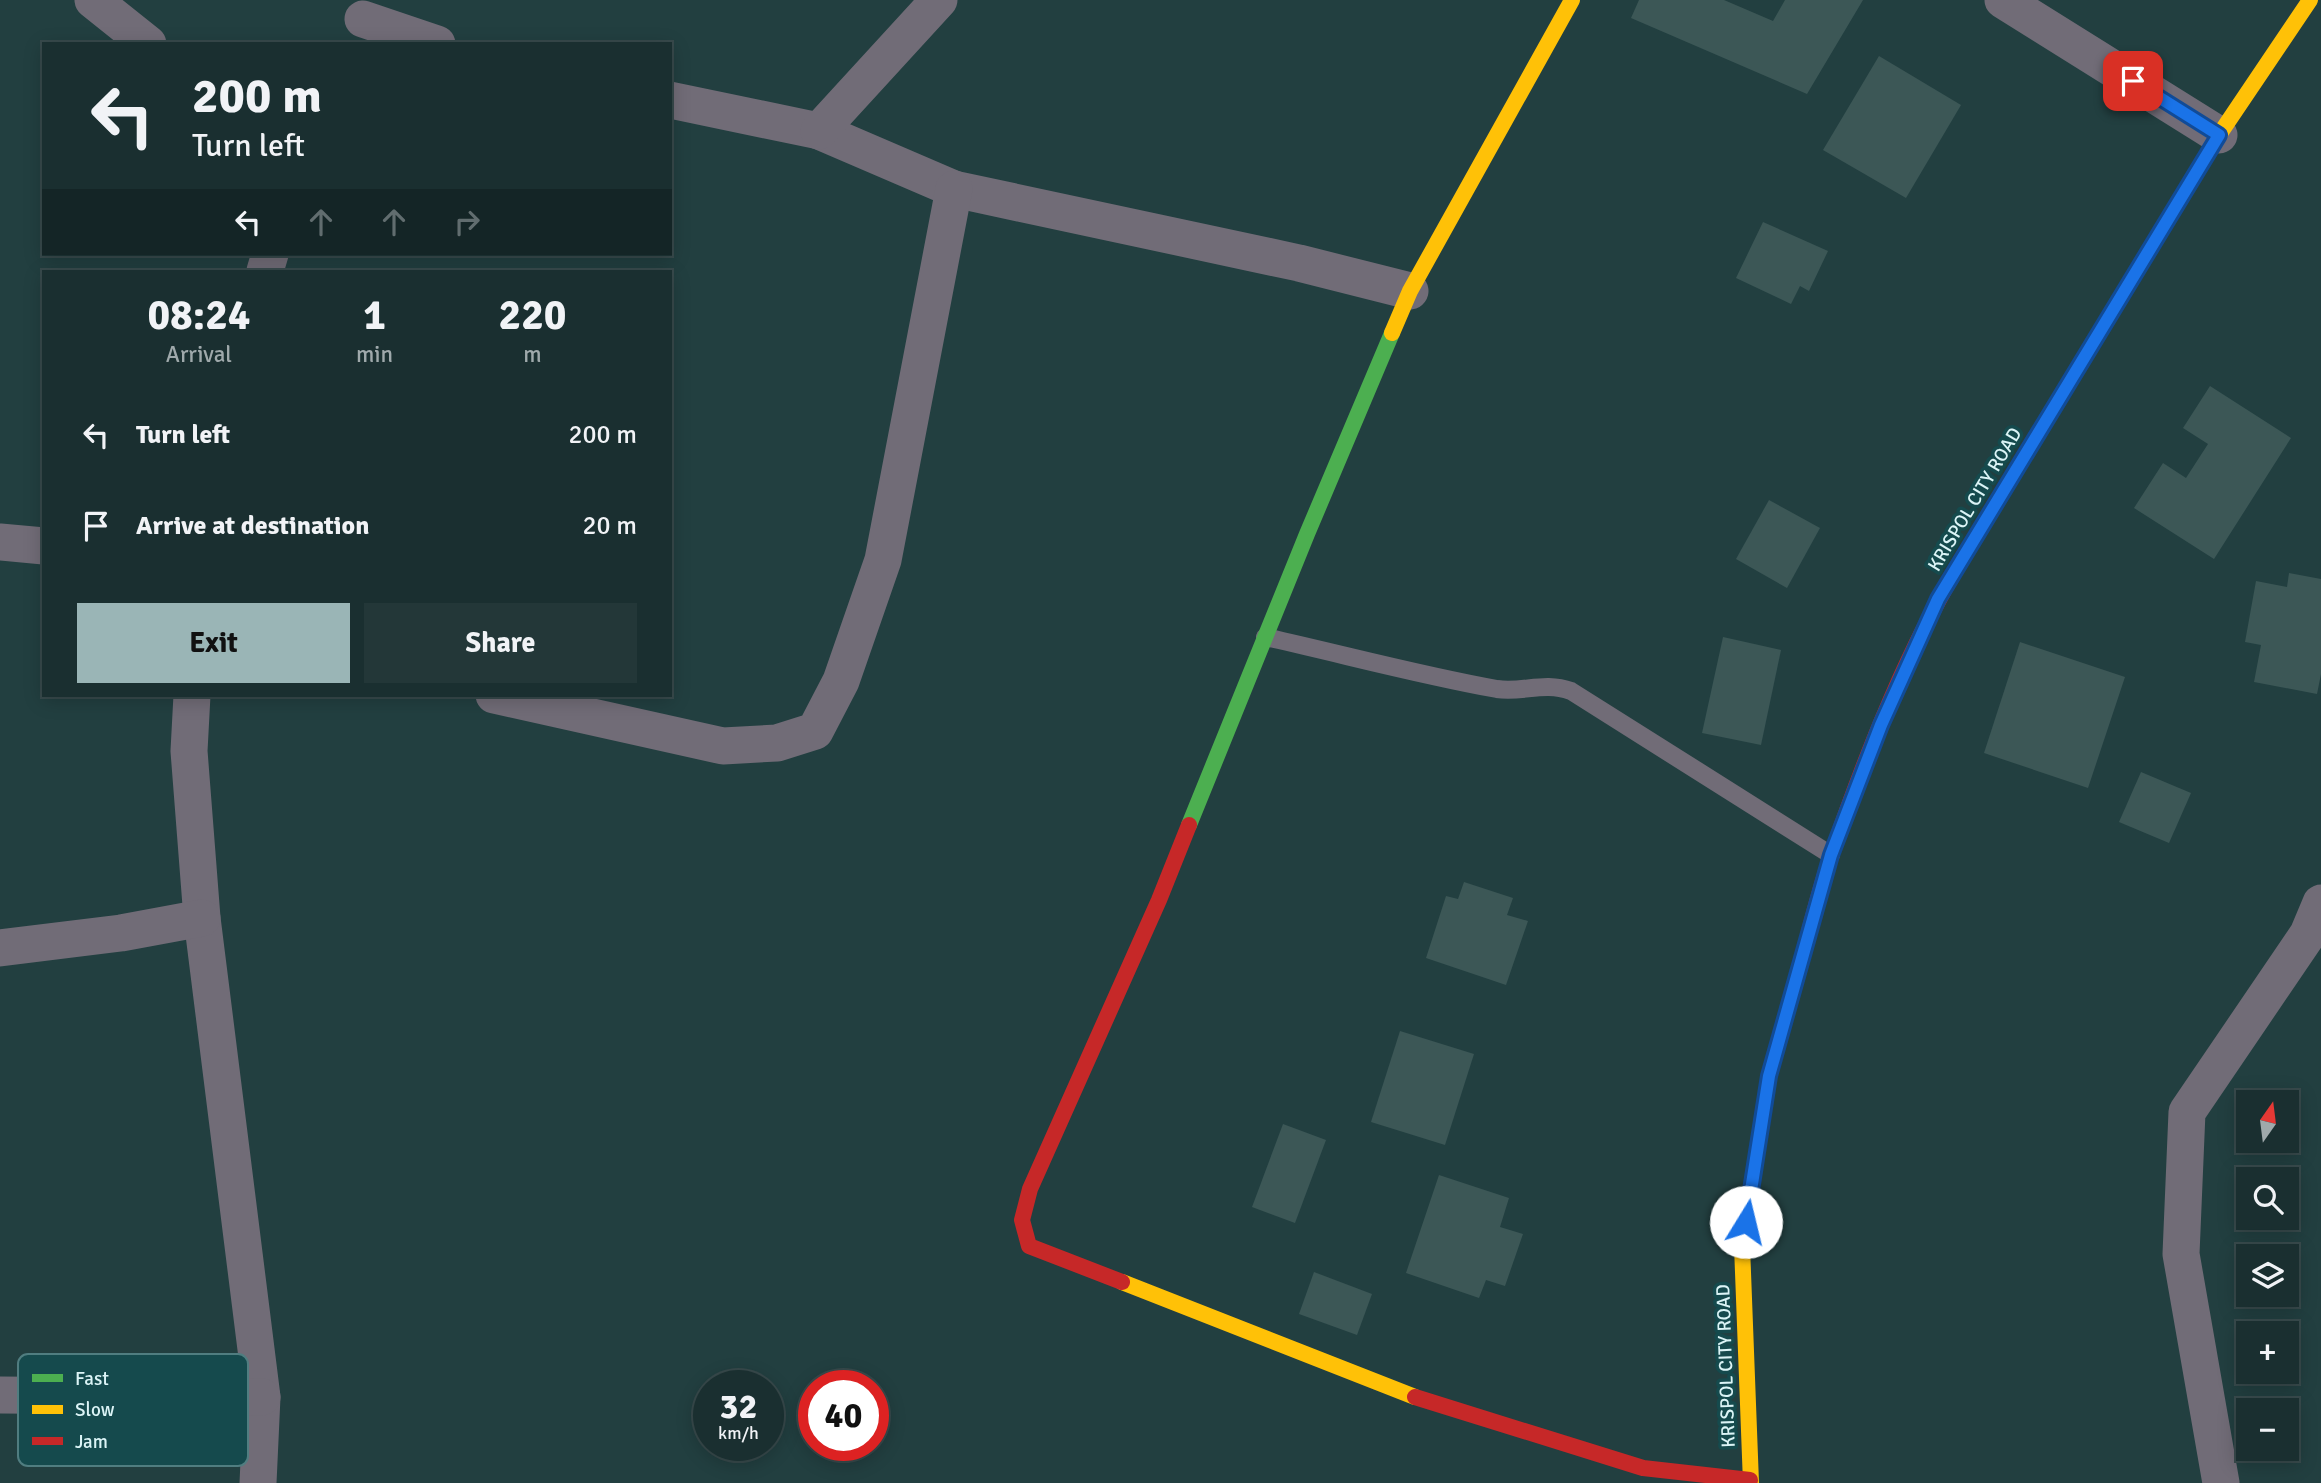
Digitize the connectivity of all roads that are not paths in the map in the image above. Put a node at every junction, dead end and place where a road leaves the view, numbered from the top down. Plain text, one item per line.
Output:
1 (93, 0) edge
2 (939, 0) edge
3 (1572, 0) edge
4 (2003, 0) edge
5 (2310, 0) edge
6 (363, 21) edge
7 (146, 42) edge
8 (431, 42) edge
9 (672, 100) edge
10 (819, 131) junction
11 (2219, 135) junction
12 (954, 189) junction
13 (1410, 291) junction
14 (0, 542) edge
15 (42, 546) edge
16 (1265, 637) junction
17 (192, 697) edge
18 (503, 697) edge
19 (1831, 855) junction
20 (202, 918) junction
21 (2317, 928) edge
22 (0, 948) edge
23 (0, 1395) edge
24 (18, 1395) edge
25 (248, 1397) edge
26 (262, 1397) junction
27 (1751, 1481) edge
28 (258, 1483) edge
29 (2221, 1483) edge

1 - 7 street
2 - 10 street
3 - 13 street
4 - 11 street
5 - 11 street, KRISPOL CITY ROAD
6 - 8 street
9 - 10 street
10 - 12 street
11 - 19 street, KRISPOL CITY ROAD
12 - 13 street
12 - 18 street
13 - 16 street
14 - 15 street
16 - 19 lane
16 - 27 street
17 - 20 street
19 - 27 street, KRISPOL CITY ROAD
20 - 22 street
20 - 26 street
21 - 29 street
23 - 24 street
25 - 26 street
26 - 28 street

